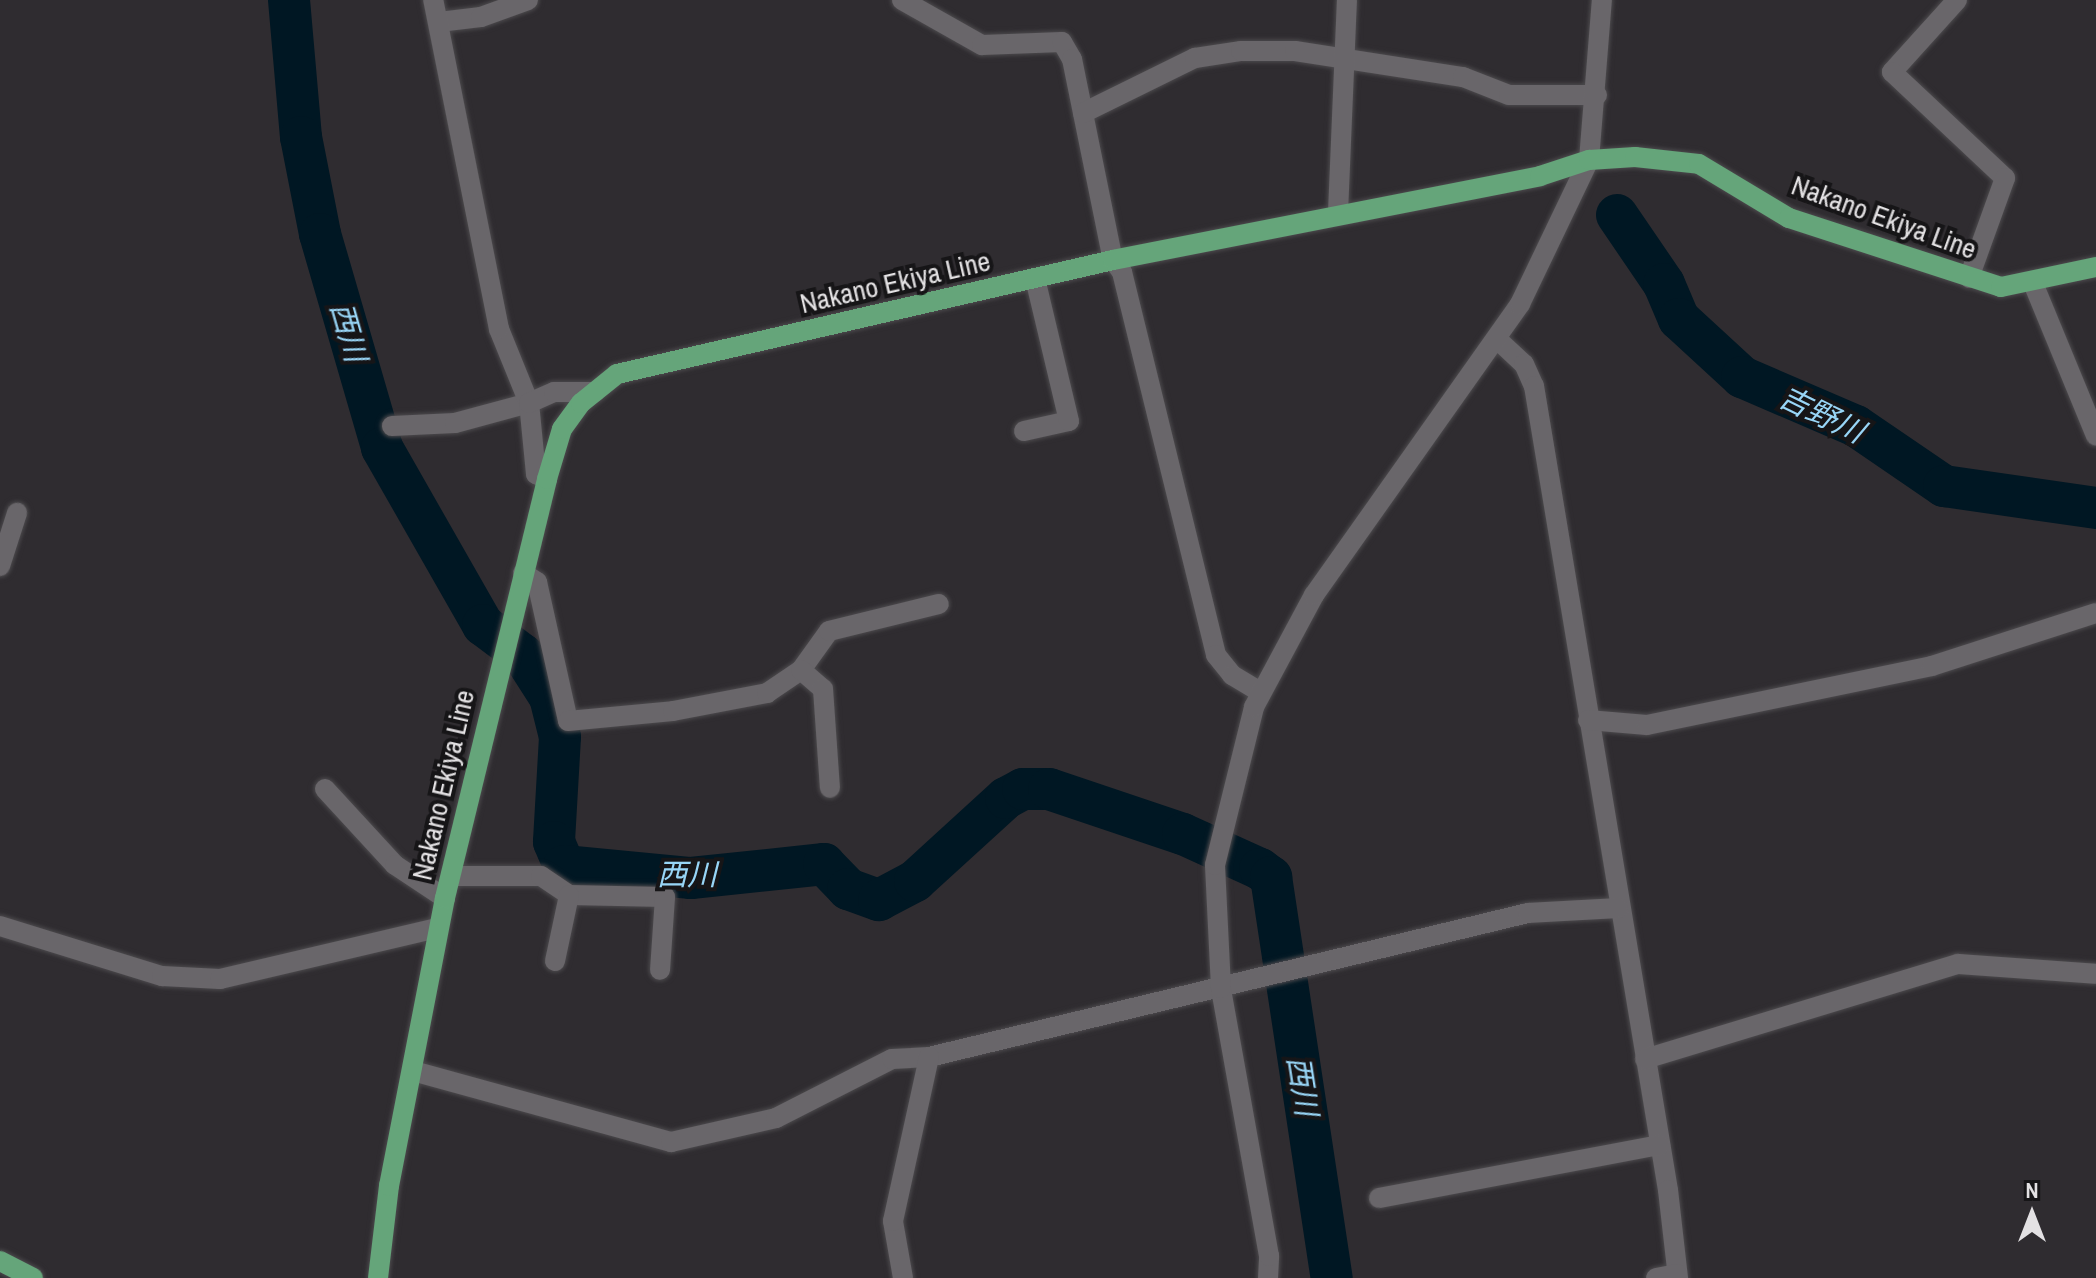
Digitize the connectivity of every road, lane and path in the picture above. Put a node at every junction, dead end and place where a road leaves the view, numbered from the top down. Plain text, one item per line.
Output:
1 (433, 0) edge
2 (528, 0) edge
3 (902, 0) edge
4 (1347, 0) edge
5 (1602, 0) edge
6 (1957, 0) edge
7 (439, 22) junction
8 (1343, 58) junction
9 (1597, 95) junction
10 (1083, 113) junction
11 (1589, 160) junction
12 (1338, 213) junction
13 (1113, 260) junction
14 (2096, 267) edge
15 (1035, 278) junction
16 (1969, 278) junction
17 (2033, 283) junction
18 (1498, 340) junction
19 (595, 392) junction
20 (529, 403) junction
21 (392, 426) dead end
22 (1024, 431) dead end
23 (2096, 436) edge
24 (547, 479) junction
25 (17, 513) dead end
26 (0, 566) edge
27 (523, 573) junction
28 (939, 604) dead end
29 (2096, 613) edge
30 (801, 670) junction
31 (1260, 692) junction
32 (1588, 720) junction
33 (830, 788) dead end
34 (325, 789) dead end
35 (451, 876) junction
36 (569, 895) junction
37 (445, 898) junction
38 (1618, 908) junction
39 (0, 926) edge
40 (438, 928) junction
41 (555, 961) dead end
42 (660, 970) dead end
43 (2096, 974) edge
44 (1221, 988) junction
45 (929, 1057) junction
46 (1645, 1059) junction
47 (413, 1071) junction
48 (1660, 1145) junction
49 (1379, 1198) dead end
50 (0, 1261) edge
51 (1678, 1276) edge
52 (33, 1278) edge
53 (378, 1278) edge
54 (903, 1278) edge
55 (1268, 1278) edge
56 (1656, 1278) edge

1 - 7 street
2 - 7 street
3 - 10 street
4 - 8 street
5 - 9 street
6 - 16 street
7 - 20 street
8 - 9 street
8 - 10 street
8 - 12 street
9 - 11 street
10 - 13 street
11 - 12 main road, Nakano Ekiya Line
11 - 16 main road, Nakano Ekiya Line
11 - 18 street
12 - 13 main road, Nakano Ekiya Line
13 - 15 main road, Nakano Ekiya Line
13 - 31 street
14 - 17 main road, Nakano Ekiya Line
15 - 19 main road, Nakano Ekiya Line
15 - 22 street
16 - 17 main road, Nakano Ekiya Line
17 - 23 street
18 - 31 street
18 - 32 street
19 - 20 street
19 - 24 main road, Nakano Ekiya Line
20 - 21 street
20 - 24 street
24 - 27 main road, Nakano Ekiya Line
25 - 26 street
27 - 30 street
27 - 35 main road, Nakano Ekiya Line
28 - 30 street
29 - 32 street
30 - 33 street
31 - 44 street
32 - 38 street
34 - 37 street
35 - 36 street
35 - 37 main road, Nakano Ekiya Line
36 - 41 street
36 - 42 street
37 - 40 main road, Nakano Ekiya Line
38 - 44 street
38 - 46 street
39 - 40 street
40 - 47 main road, Nakano Ekiya Line
43 - 46 street
44 - 45 street
44 - 55 street
45 - 47 street
45 - 54 street
46 - 48 street
47 - 53 main road, Nakano Ekiya Line
48 - 49 street
48 - 51 street
50 - 52 main road
51 - 56 street

